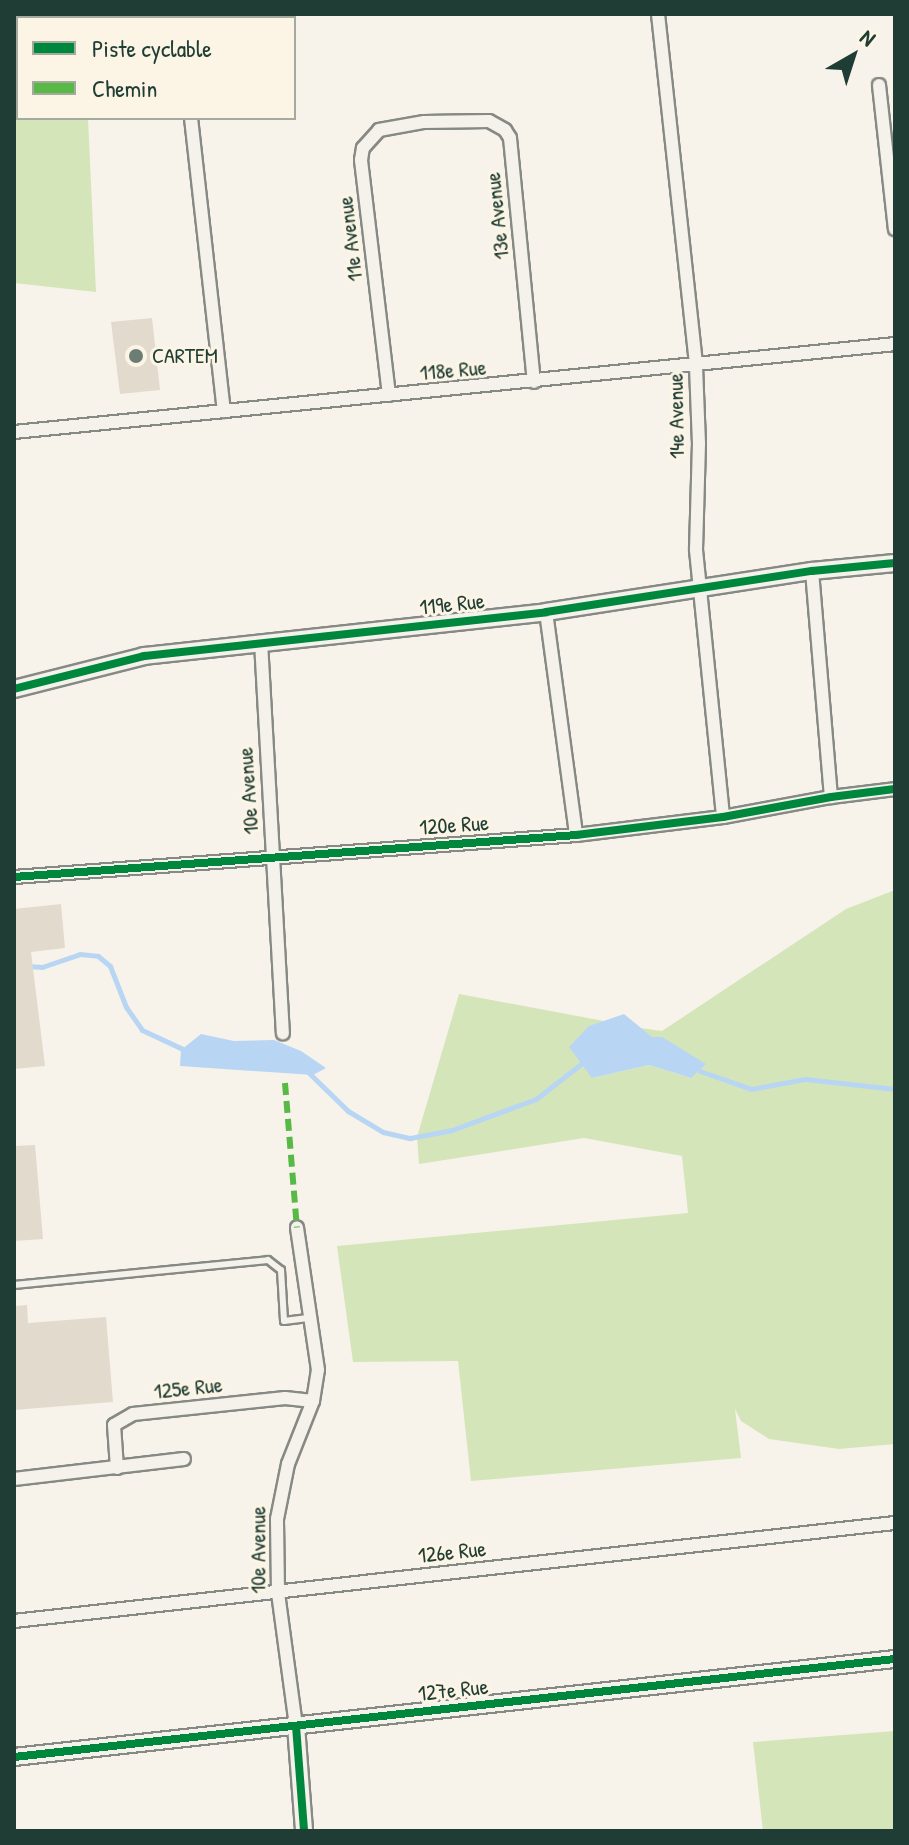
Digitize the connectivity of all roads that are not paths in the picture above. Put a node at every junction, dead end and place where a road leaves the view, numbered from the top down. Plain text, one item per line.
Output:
1 (658, 14) edge
2 (879, 85) dead end
3 (191, 120) edge
4 (424, 122) joint
5 (895, 229) edge
6 (895, 344) edge
7 (696, 366) junction
8 (534, 382) junction
9 (389, 395) junction
10 (224, 411) junction
11 (14, 432) edge
12 (895, 563) edge
13 (812, 571) junction
14 (701, 588) junction
15 (546, 612) junction
16 (261, 642) junction
17 (14, 689) edge
18 (895, 789) edge
19 (831, 797) junction
20 (723, 817) junction
21 (576, 835) junction
22 (274, 855) junction
23 (14, 877) edge
24 (283, 1033) dead end
25 (297, 1228) dead end
26 (14, 1285) edge
27 (310, 1318) junction
28 (313, 1401) junction
29 (184, 1459) dead end
30 (117, 1468) junction
31 (14, 1479) edge
32 (895, 1523) edge
33 (278, 1592) junction
34 (14, 1621) edge
35 (895, 1659) edge
36 (296, 1726) junction
37 (14, 1757) edge
38 (304, 1831) edge

1 - 7 street, 14e Avenue
2 - 5 street
3 - 10 street
4 - 8 street, 13e Avenue
4 - 9 street, 11e Avenue
6 - 7 street, 118e Rue
7 - 8 street, 118e Rue
7 - 14 street, 14e Avenue
8 - 9 street, 118e Rue
9 - 10 street, 118e Rue
10 - 11 street, 118e Rue
12 - 13 street, 119e Rue
13 - 14 street, 119e Rue
13 - 19 street
14 - 15 street, 119e Rue
14 - 20 street, 14e Avenue
15 - 16 street, 119e Rue
15 - 21 street
16 - 17 street, 119e Rue
16 - 22 street, 10e Avenue
18 - 19 street, 120e Rue
19 - 20 street, 120e Rue
20 - 21 street, 120e Rue
21 - 22 street, 120e Rue
22 - 23 street, 120e Rue
22 - 24 street, 10e Avenue
25 - 27 street, 10e Avenue
26 - 27 lane
27 - 28 street, 10e Avenue
28 - 30 street, 125e Rue
28 - 33 street, 10e Avenue
29 - 30 street
30 - 31 street
32 - 33 street, 126e Rue
33 - 34 street, 126e Rue
33 - 36 street, 10e Avenue
35 - 36 street, 127e Rue
36 - 37 street, 127e Rue
36 - 38 street, 10e Avenue

